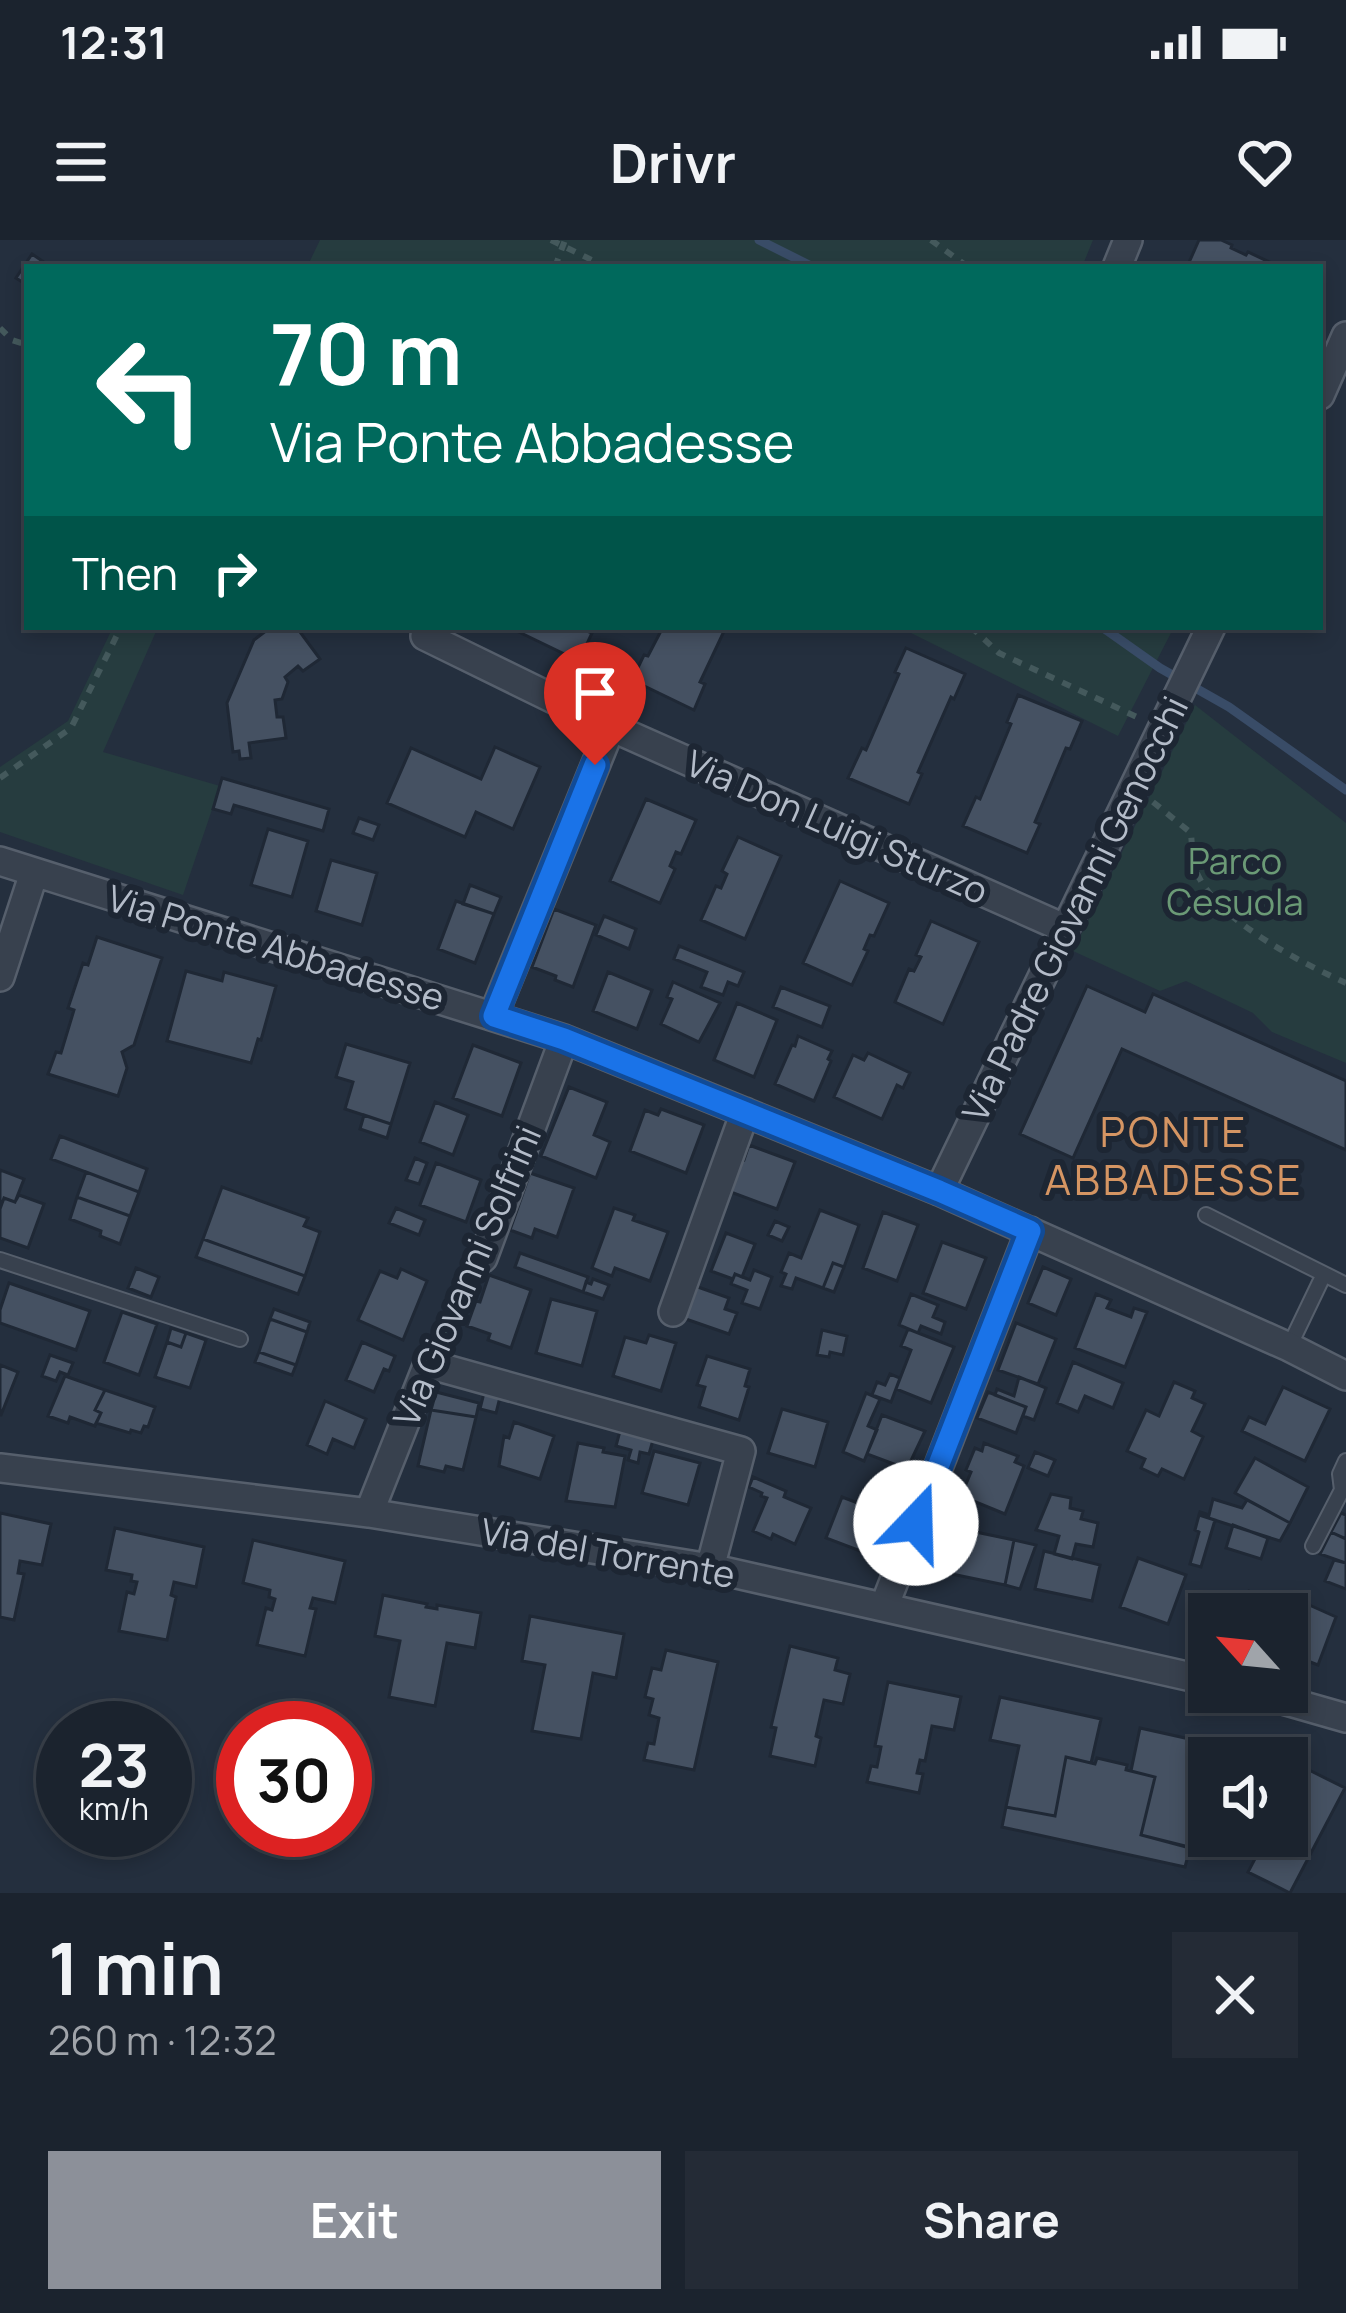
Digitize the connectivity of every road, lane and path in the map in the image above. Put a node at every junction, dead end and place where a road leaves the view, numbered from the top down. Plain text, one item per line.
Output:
1 (551, 240) edge
2 (931, 240) edge
3 (564, 243) edge
4 (602, 264) edge
5 (964, 264) edge
6 (1346, 336) edge
7 (1323, 387) edge
8 (120, 630) edge
9 (428, 630) edge
10 (974, 630) edge
11 (1210, 630) edge
12 (1168, 717) junction
13 (611, 727) junction
14 (0, 778) edge
15 (1137, 783) junction
16 (0, 862) edge
17 (34, 874) junction
18 (1064, 928) junction
19 (0, 977) edge
20 (1346, 983) edge
21 (494, 1016) junction
22 (564, 1039) junction
23 (745, 1112) junction
24 (939, 1191) junction
25 (1206, 1215) dead end
26 (1030, 1231) junction
27 (483, 1258) joint
28 (0, 1260) edge
29 (1324, 1274) junction
30 (1346, 1285) edge
31 (673, 1312) dead end
32 (240, 1339) dead end
33 (1289, 1347) junction
34 (428, 1364) junction
35 (1346, 1376) edge
36 (1346, 1461) edge
37 (0, 1468) edge
38 (369, 1513) junction
39 (1313, 1546) dead end
40 (710, 1568) junction
41 (884, 1607) junction
42 (1188, 1676) edge
43 (1308, 1707) edge
44 (1346, 1718) edge

1 - 3 path
2 - 5 path
3 - 4 path
6 - 7 street
8 - 14 path
9 - 13 street, Via Don Luigi Sturzo
10 - 12 path
11 - 12 street, Via Padre Giovanni Genocchi
12 - 15 street, Via Padre Giovanni Genocchi
13 - 18 street, Via Don Luigi Sturzo
13 - 21 street
15 - 18 street, Via Padre Giovanni Genocchi
15 - 20 path
16 - 17 street, Via Ponte Abbadesse
17 - 19 street
17 - 21 street, Via Ponte Abbadesse
18 - 24 street, Via Padre Giovanni Genocchi
21 - 22 street, Via Ponte Abbadesse
22 - 23 street, Via Ponte Abbadesse
22 - 27 street, Via Giovanni Solfrini
23 - 24 street, Via Ponte Abbadesse
23 - 31 street
24 - 26 street, Via Ponte Abbadesse
25 - 29 lane
26 - 33 street, Via Ponte Abbadesse
26 - 41 street
27 - 34 path, Via Giovanni Solfrini
28 - 32 lane
29 - 30 lane
29 - 33 lane
33 - 35 street, Via Ponte Abbadesse
34 - 38 street, Via Giovanni Solfrini
34 - 40 street
36 - 39 lane
37 - 38 street, Via del Torrente
38 - 40 street, Via del Torrente
40 - 41 street, Via del Torrente
41 - 42 street, Via del Torrente
43 - 44 street

